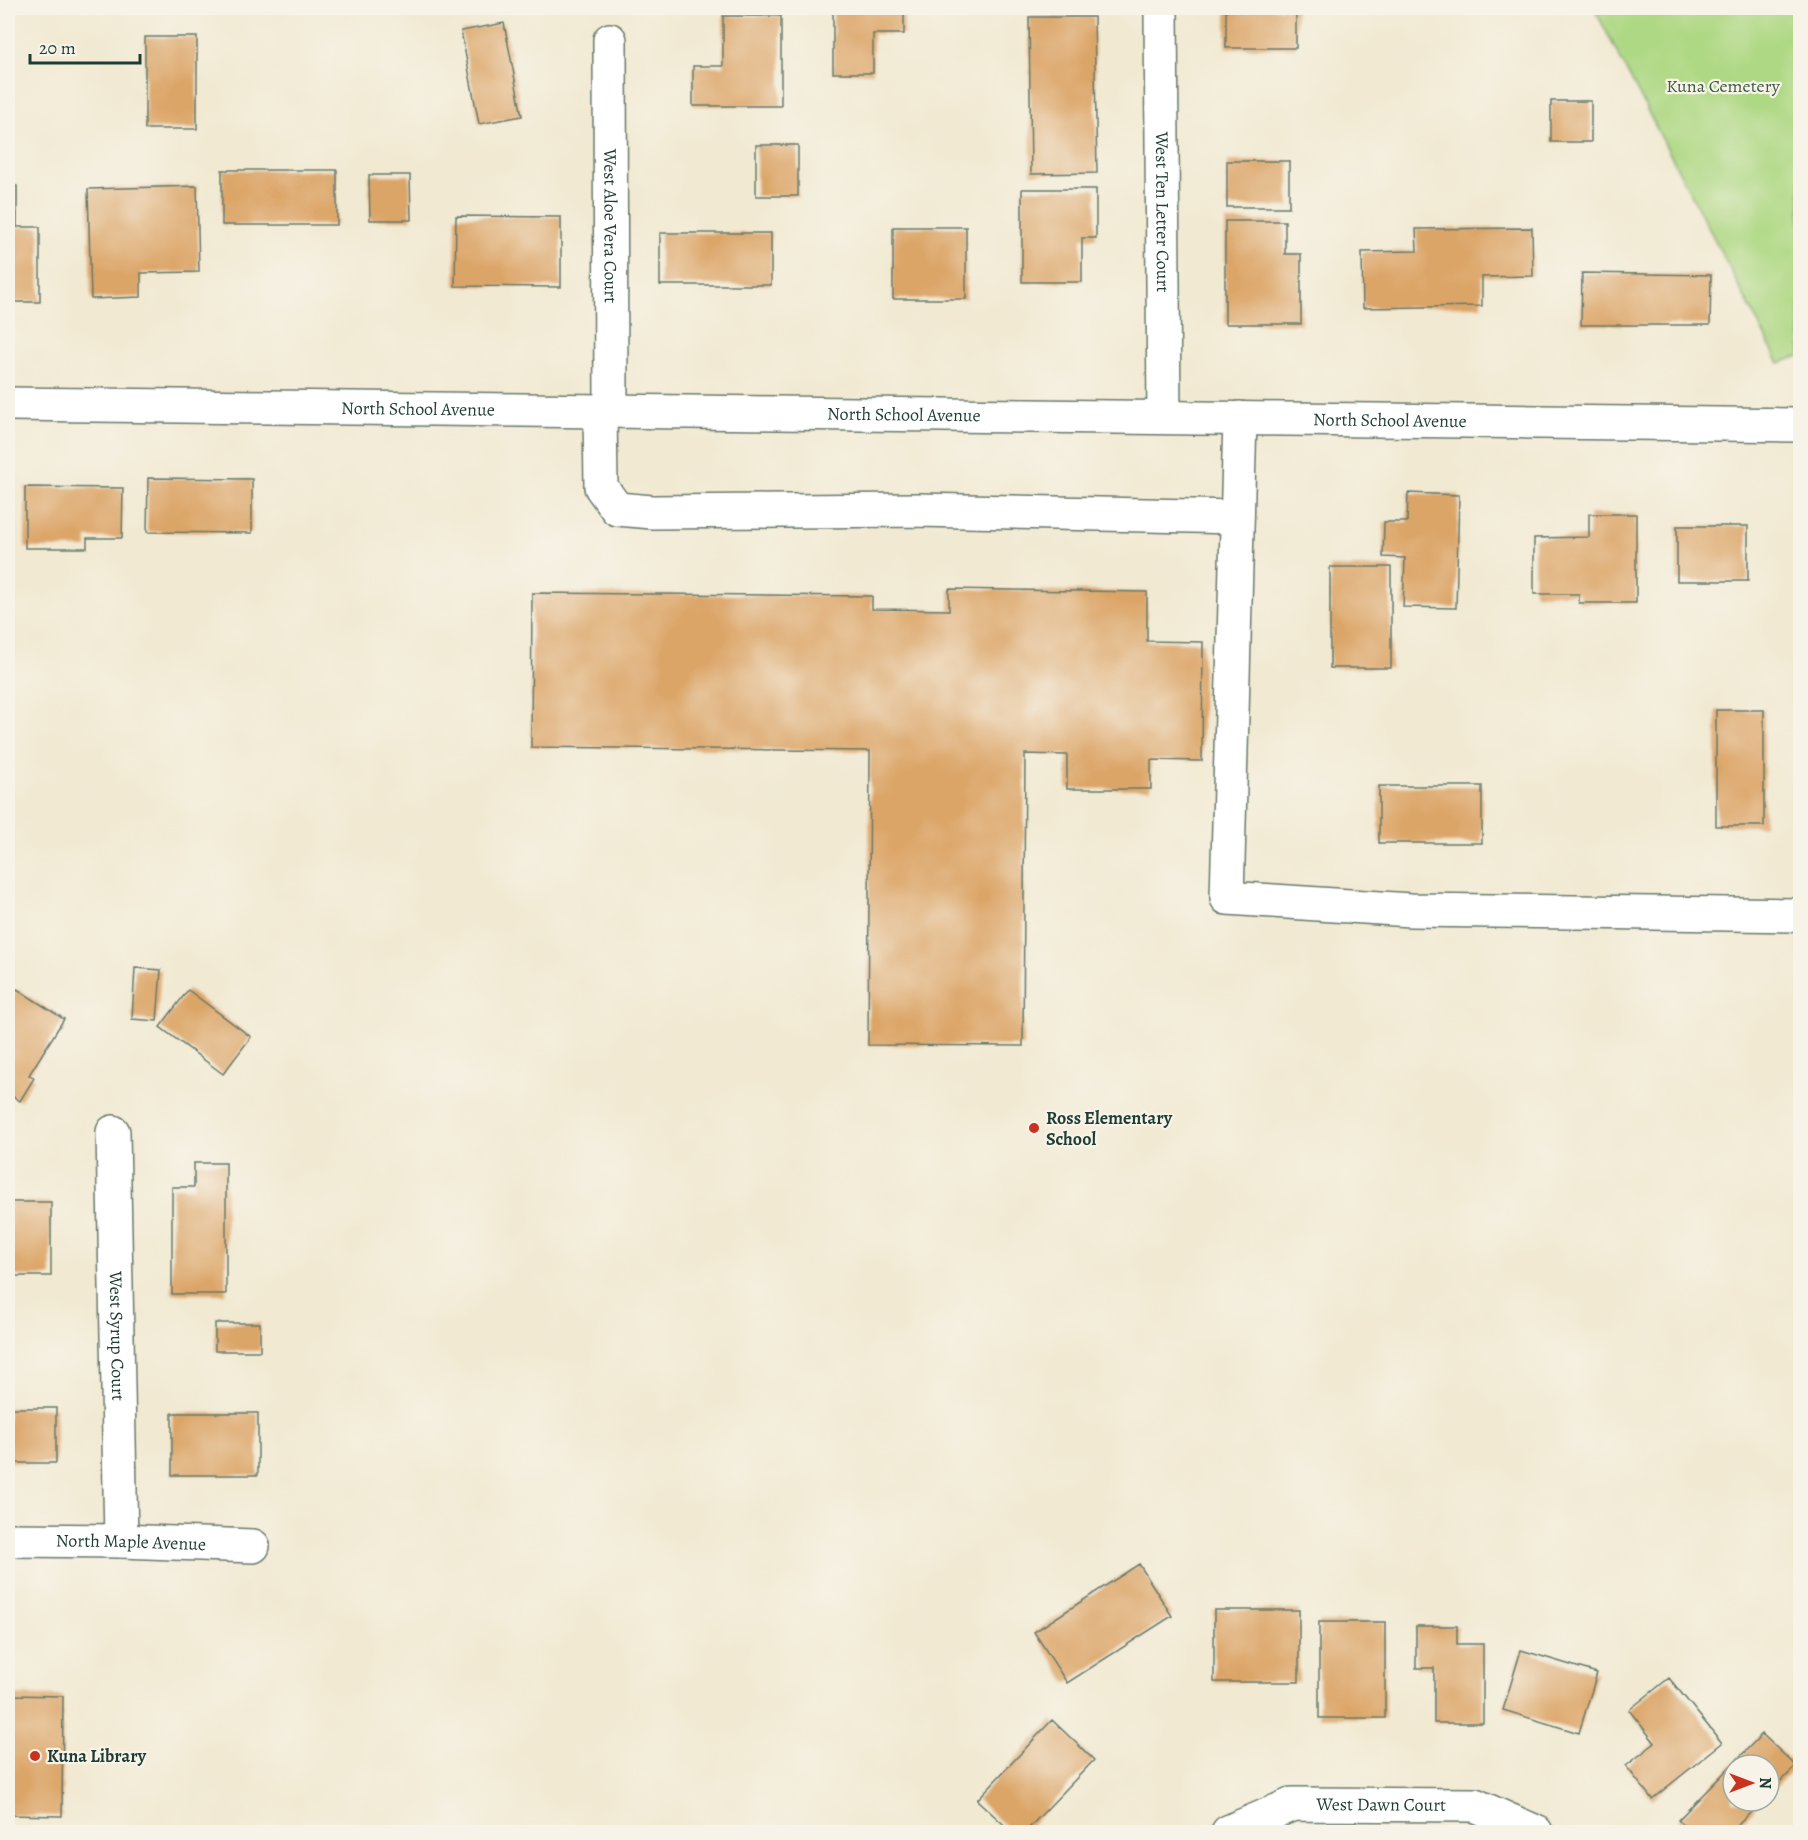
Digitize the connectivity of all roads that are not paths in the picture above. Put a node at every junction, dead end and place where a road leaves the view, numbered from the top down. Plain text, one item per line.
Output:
1 (1161, 8) edge
2 (610, 40) dead end
3 (8, 404) edge
4 (605, 412) junction
5 (1164, 417) junction
6 (1240, 418) junction
7 (1800, 425) edge
8 (1237, 517) junction
9 (1800, 915) edge
10 (113, 1132) dead end
11 (8, 1540) edge
12 (121, 1541) junction
13 (253, 1546) dead end
14 (1228, 1833) edge
15 (1536, 1833) edge

1 - 5 street, West Ten Letter Court
2 - 4 street, West Aloe Vera Court
3 - 4 street, North School Avenue
4 - 5 street, North School Avenue
4 - 8 street, West Aloe Vera Court
5 - 6 street, North School Avenue
6 - 7 street, North School Avenue
6 - 8 street
8 - 9 street
10 - 12 street, West Syrup Court
11 - 12 street, North Maple Avenue
12 - 13 street, North Maple Avenue
14 - 15 street, West Dawn Court

